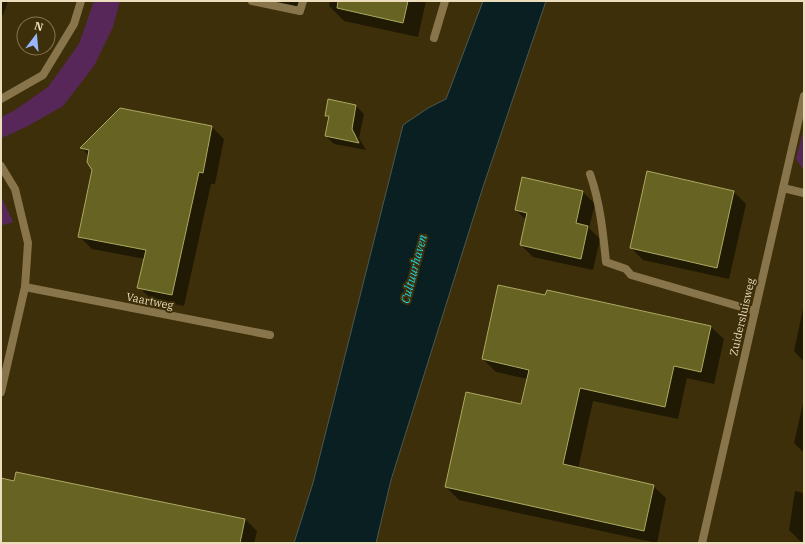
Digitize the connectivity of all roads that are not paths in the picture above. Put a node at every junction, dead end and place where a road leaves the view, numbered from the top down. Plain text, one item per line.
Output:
1 (81, 1) edge
2 (252, 1) edge
3 (302, 1) edge
4 (445, 1) edge
5 (434, 38) dead end
6 (804, 96) edge
7 (1, 99) edge
8 (1, 166) edge
9 (590, 174) dead end
10 (783, 188) junction
11 (804, 193) edge
12 (25, 287) junction
13 (755, 311) junction
14 (270, 335) dead end
15 (1, 392) edge
16 (702, 543) edge

1 - 7 street
2 - 3 street
4 - 5 street
6 - 10 street, Zuidersluisweg
8 - 12 street
9 - 13 street
10 - 11 street
10 - 13 street, Zuidersluisweg
12 - 14 street, Vaartweg
12 - 15 street
13 - 16 street, Zuidersluisweg

